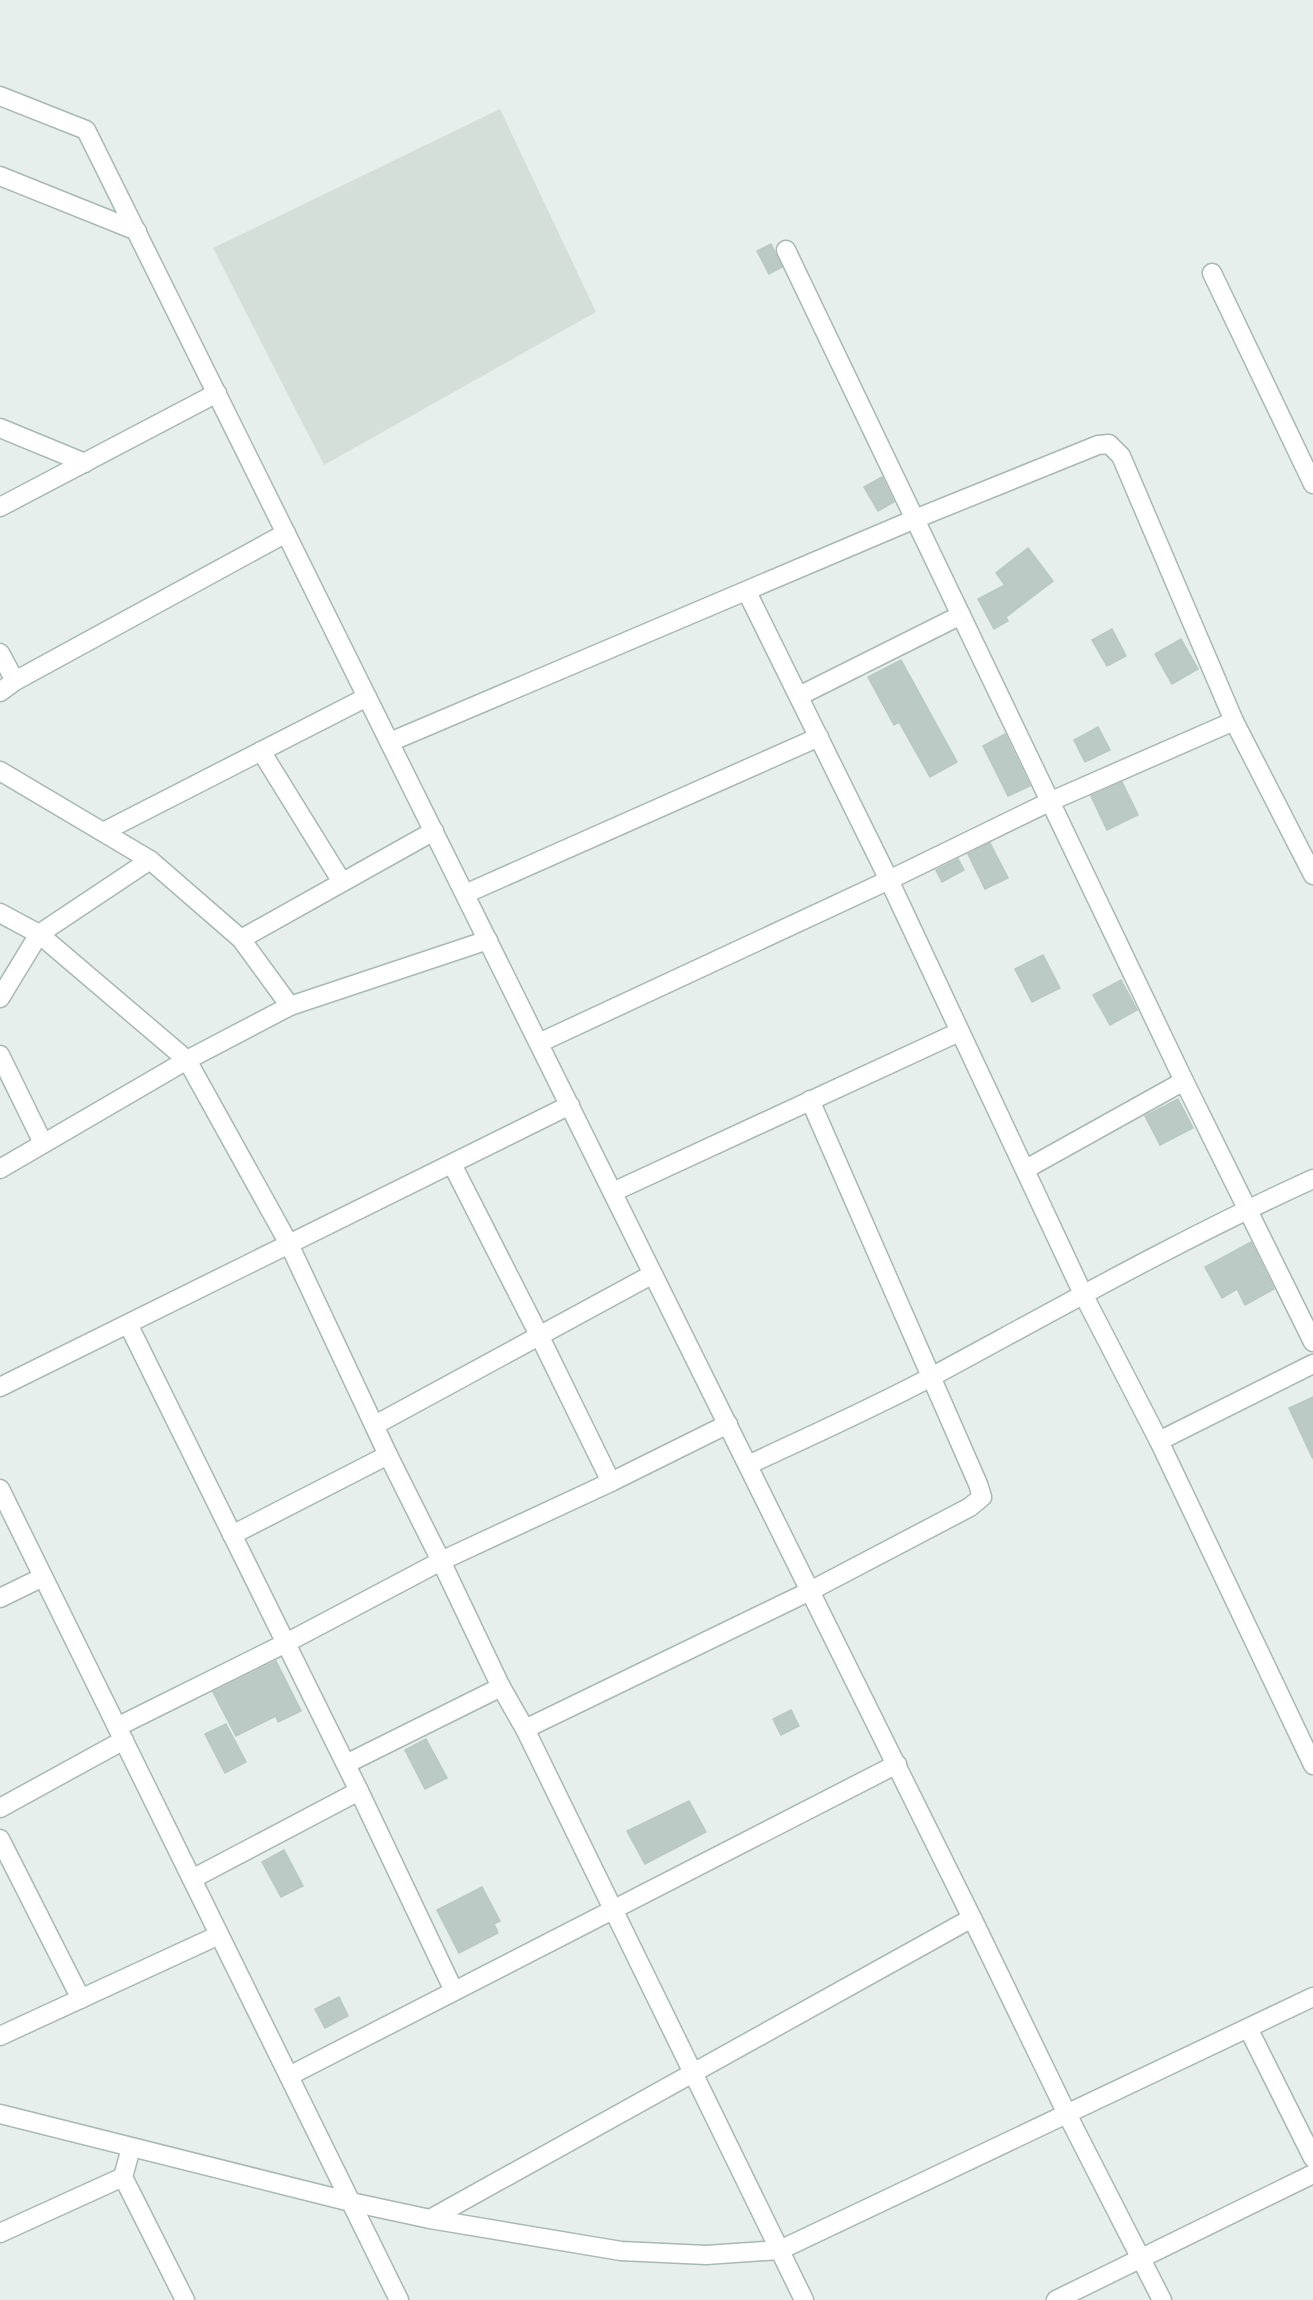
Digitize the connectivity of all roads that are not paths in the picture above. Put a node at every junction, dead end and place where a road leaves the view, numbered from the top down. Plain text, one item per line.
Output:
1 (0, 96) edge
2 (0, 176) edge
3 (137, 231) junction
4 (786, 250) dead end
5 (1212, 273) dead end
6 (217, 393) junction
7 (0, 428) edge
8 (85, 463) junction
9 (1313, 484) edge
10 (0, 507) edge
11 (915, 519) junction
12 (286, 533) junction
13 (747, 592) junction
14 (961, 615) junction
15 (0, 653) edge
16 (15, 681) junction
17 (0, 692) edge
18 (799, 696) junction
19 (367, 697) junction
20 (1234, 721) junction
21 (819, 737) junction
22 (390, 742) junction
23 (261, 751) junction
24 (0, 771) edge
25 (1050, 802) junction
26 (105, 831) junction
27 (434, 831) junction
28 (150, 860) junction
29 (1313, 876) edge
30 (889, 880) junction
31 (342, 882) junction
32 (465, 894) junction
33 (0, 913) edge
34 (39, 934) junction
35 (241, 939) junction
36 (488, 940) junction
37 (0, 998) edge
38 (290, 1006) junction
39 (959, 1032) junction
40 (539, 1043) junction
41 (0, 1055) edge
42 (187, 1060) junction
43 (1184, 1081) junction
44 (810, 1100) junction
45 (570, 1105) junction
46 (43, 1143) junction
47 (452, 1164) junction
48 (0, 1169) edge
49 (1026, 1169) junction
50 (1313, 1179) edge
51 (613, 1192) junction
52 (1248, 1208) junction
53 (289, 1244) junction
54 (653, 1274) junction
55 (1083, 1294) junction
56 (128, 1324) junction
57 (540, 1337) junction
58 (1313, 1342) edge
59 (1313, 1364) edge
60 (930, 1377) junction
61 (0, 1387) edge
62 (728, 1424) junction
63 (375, 1425) junction
64 (1159, 1441) junction
65 (388, 1455) junction
66 (748, 1465) junction
67 (611, 1482) junction
68 (0, 1489) edge
69 (232, 1535) junction
70 (441, 1561) junction
71 (43, 1577) junction
72 (810, 1591) junction
73 (0, 1598) edge
74 (286, 1643) junction
75 (501, 1687) junction
76 (525, 1729) junction
77 (120, 1733) junction
78 (346, 1764) junction
79 (897, 1764) junction
80 (1313, 1765) edge
81 (360, 1791) junction
82 (0, 1808) edge
83 (0, 1839) edge
84 (192, 1879) junction
85 (613, 1910) junction
86 (972, 1918) junction
87 (219, 1935) junction
88 (454, 1991) junction
89 (1313, 1996) edge
90 (81, 1999) junction
91 (1248, 2028) junction
92 (0, 2036) edge
93 (694, 2071) junction
94 (289, 2076) junction
95 (0, 2114) edge
96 (1067, 2114) junction
97 (131, 2148) junction
98 (1313, 2158) edge
99 (1313, 2174) edge
100 (123, 2177) junction
101 (351, 2202) junction
102 (430, 2219) junction
103 (0, 2233) edge
104 (780, 2250) junction
105 (1141, 2258) junction
106 (185, 2300) edge
107 (399, 2300) edge
108 (804, 2300) edge
109 (1056, 2300) edge
110 (1162, 2300) edge

1 - 3 street
2 - 3 street
3 - 6 street
4 - 11 street
5 - 9 street
6 - 8 street
6 - 12 street
7 - 8 street
8 - 10 street
11 - 13 street
11 - 14 street
11 - 20 street
12 - 16 street
12 - 19 street
13 - 18 street
13 - 22 street
14 - 18 street
14 - 25 street
15 - 16 street
16 - 17 street
18 - 21 street
19 - 22 street
19 - 23 street
20 - 25 street
20 - 29 street
21 - 30 street
21 - 32 street
22 - 27 street
23 - 26 street
23 - 31 street
24 - 26 street
25 - 30 street
25 - 43 street
26 - 28 street
27 - 31 street
27 - 32 street
28 - 34 street
28 - 35 street
30 - 39 street
30 - 40 street
31 - 35 street
32 - 36 street
33 - 34 street
34 - 37 street
34 - 42 street
35 - 38 street
36 - 38 street
36 - 40 street
38 - 42 street
39 - 44 street
39 - 49 street
40 - 45 street
41 - 46 street
42 - 46 street
42 - 53 street
43 - 49 street
43 - 52 street
44 - 51 street
44 - 60 street
45 - 47 street
45 - 51 street
46 - 48 street
47 - 53 street
47 - 57 street
49 - 55 street
50 - 52 street
51 - 54 street
52 - 55 street
52 - 58 street
53 - 56 street
53 - 63 street
54 - 57 street
54 - 62 street
55 - 60 street
55 - 64 street
56 - 61 street
56 - 69 street
57 - 63 street
57 - 67 street
59 - 64 street
60 - 66 street
60 - 72 street
62 - 66 street
62 - 67 street
63 - 65 street
64 - 80 street
65 - 69 street
65 - 70 street
66 - 72 street
67 - 70 street
68 - 71 street
69 - 74 street
70 - 74 street
70 - 75 street
71 - 73 street
71 - 77 street
72 - 76 street
72 - 79 street
74 - 77 street
74 - 78 street
75 - 76 street
75 - 78 street
76 - 85 street
77 - 82 street
77 - 84 street
78 - 81 street
79 - 85 street
79 - 86 street
81 - 84 street
81 - 88 street
83 - 90 street
84 - 87 street
85 - 88 street
85 - 93 street
86 - 93 street
86 - 96 street
87 - 90 street
87 - 94 street
88 - 94 street
89 - 91 street
90 - 92 street
91 - 96 street
91 - 98 street
93 - 102 street
93 - 104 street
94 - 101 street
95 - 97 street
96 - 104 street
96 - 105 street
97 - 100 street
97 - 101 street
99 - 105 street
100 - 103 street
100 - 106 street
101 - 102 street
101 - 107 street
102 - 104 street
104 - 108 street
105 - 109 street
105 - 110 street

